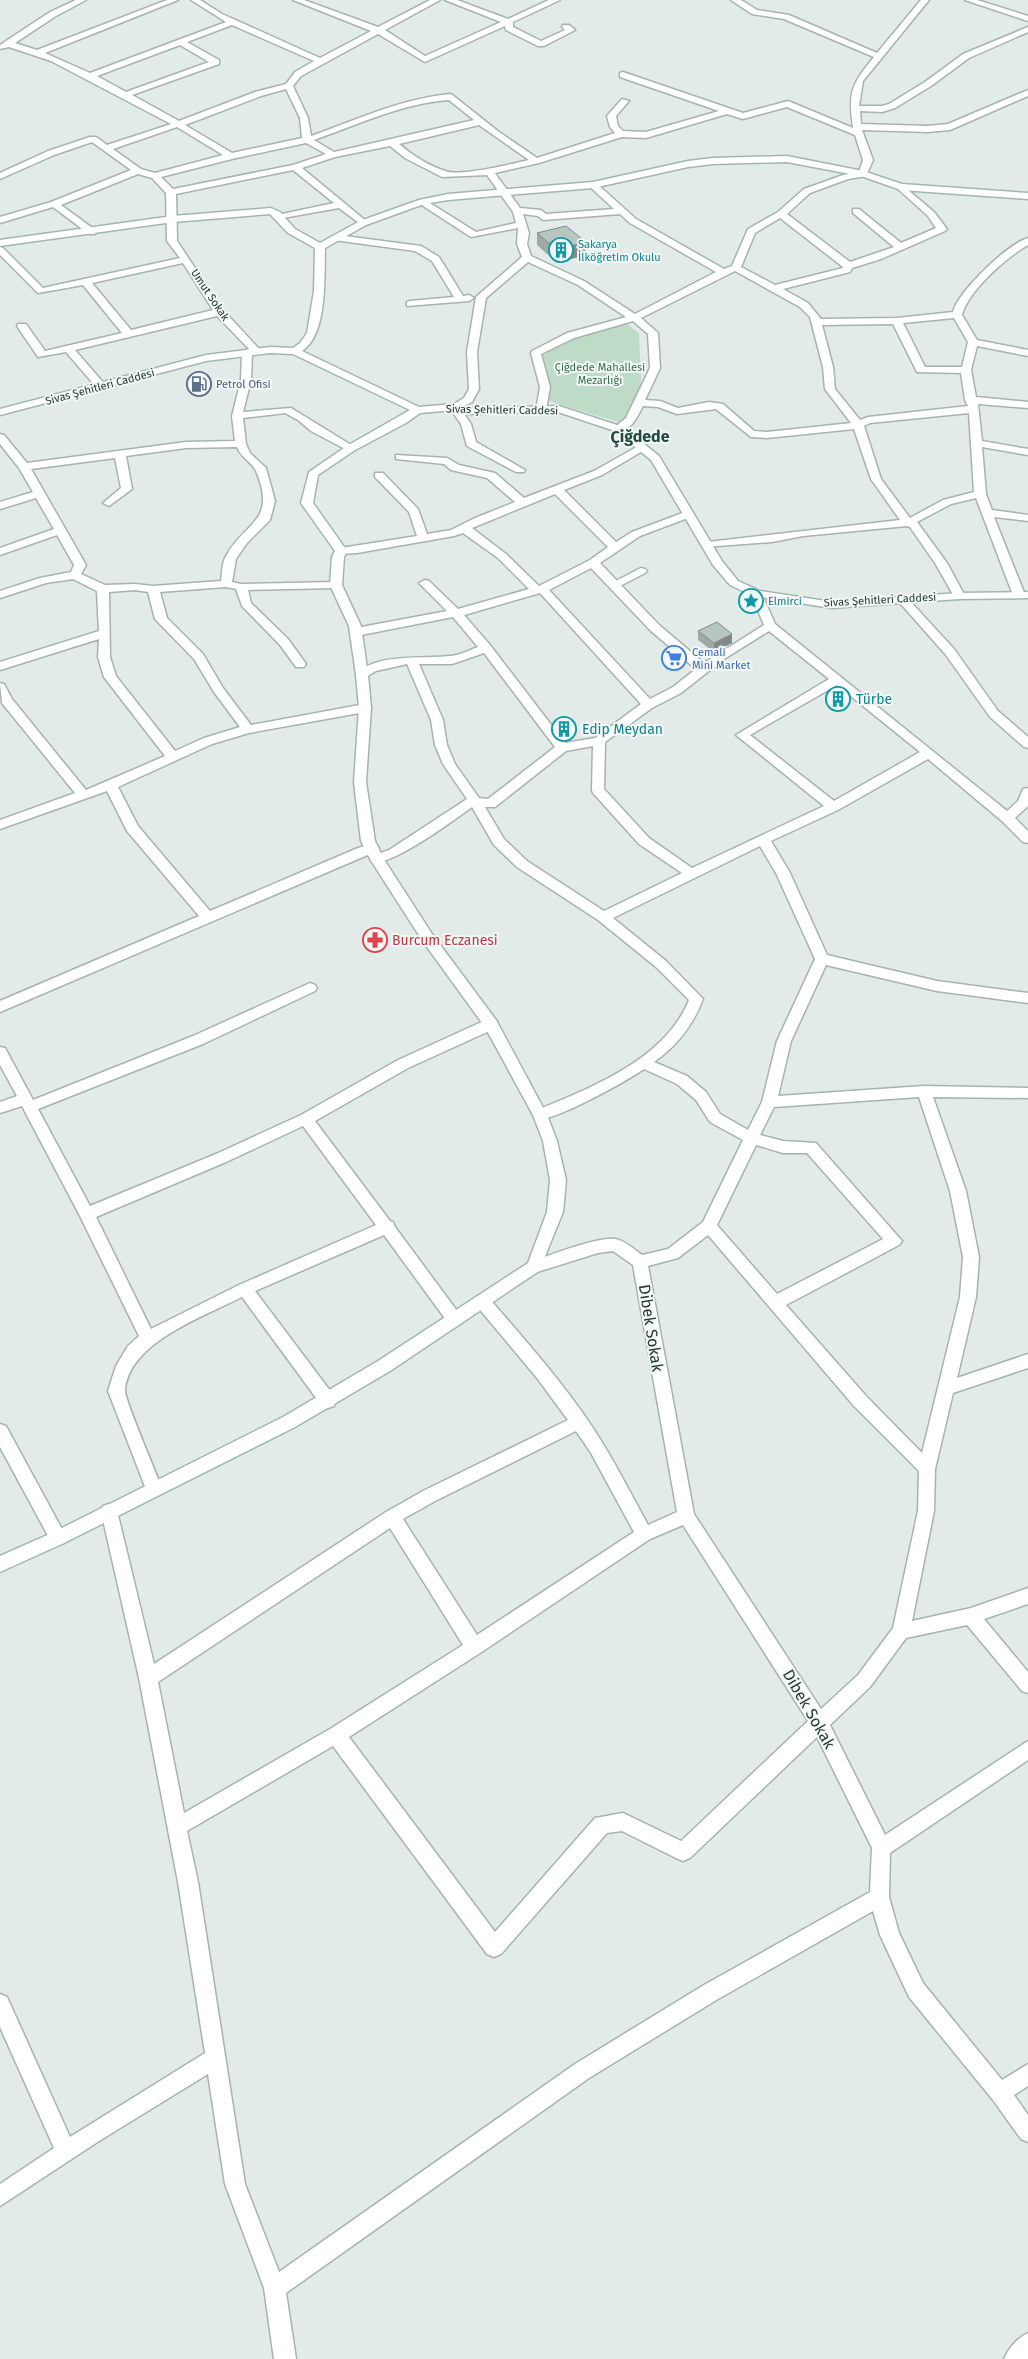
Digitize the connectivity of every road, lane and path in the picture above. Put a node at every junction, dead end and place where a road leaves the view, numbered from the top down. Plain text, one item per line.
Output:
1 (82, 0) edge
2 (174, 0) edge
3 (195, 0) edge
4 (297, 0) edge
5 (436, 0) edge
6 (449, 0) edge
7 (556, 0) edge
8 (736, 0) edge
9 (925, 0) edge
10 (969, 0) edge
11 (1028, 19) edge
12 (233, 22) junction
13 (509, 22) junction
14 (566, 27) dead end
15 (1028, 29) edge
16 (380, 31) junction
17 (181, 42) junction
18 (9, 44) junction
19 (0, 49) edge
20 (40, 52) junction
21 (880, 57) junction
22 (320, 61) junction
23 (623, 75) dead end
24 (90, 76) junction
25 (289, 86) junction
26 (1028, 93) edge
27 (125, 95) junction
28 (625, 101) dead end
29 (855, 108) junction
30 (727, 112) junction
31 (481, 122) junction
32 (180, 124) junction
33 (857, 130) junction
34 (621, 134) junction
35 (307, 140) junction
36 (392, 143) junction
37 (107, 148) junction
38 (333, 155) junction
39 (231, 156) junction
40 (536, 161) junction
41 (295, 167) junction
42 (138, 172) junction
43 (490, 172) junction
44 (863, 174) junction
45 (0, 176) edge
46 (155, 176) junction
47 (593, 186) junction
48 (901, 187) junction
49 (171, 192) junction
50 (503, 193) junction
51 (1028, 196) edge
52 (422, 202) junction
53 (54, 204) junction
54 (340, 205) junction
55 (517, 211) junction
56 (621, 211) junction
57 (856, 211) dead end
58 (781, 214) junction
59 (280, 216) junction
60 (173, 219) junction
61 (0, 220) edge
62 (362, 223) junction
63 (520, 225) junction
64 (92, 232) junction
65 (337, 238) junction
66 (1028, 241) edge
67 (0, 243) edge
68 (320, 247) junction
69 (900, 247) junction
70 (1011, 249) junction
71 (0, 250) edge
72 (1028, 257) edge
73 (528, 258) junction
74 (186, 260) junction
75 (848, 266) junction
76 (736, 268) junction
77 (723, 272) junction
78 (86, 282) junction
79 (773, 289) junction
80 (460, 298) junction
81 (481, 298) junction
82 (410, 304) dead end
83 (220, 312) junction
84 (957, 315) junction
85 (634, 318) junction
86 (897, 321) junction
87 (818, 322) junction
88 (22, 326) dead end
89 (129, 336) junction
90 (973, 342) junction
91 (69, 349) junction
92 (1026, 350) edge
93 (251, 352) junction
94 (295, 352) junction
95 (966, 370) junction
96 (102, 386) junction
97 (638, 403) junction
98 (972, 404) junction
99 (1028, 404) edge
100 (454, 407) junction
101 (417, 410) junction
102 (541, 410) junction
103 (0, 412) edge
104 (237, 416) junction
105 (858, 424) junction
106 (619, 429) junction
107 (0, 437) edge
108 (976, 443) junction
109 (241, 444) junction
110 (642, 447) junction
111 (351, 448) junction
112 (1028, 452) edge
113 (120, 454) junction
114 (400, 457) dead end
115 (24, 467) junction
116 (520, 470) dead end
117 (379, 475) dead end
118 (556, 488) junction
119 (38, 494) junction
120 (980, 494) junction
121 (108, 503) dead end
122 (523, 503) junction
123 (0, 506) edge
124 (989, 513) junction
125 (689, 514) junction
126 (1028, 518) edge
127 (908, 523) junction
128 (464, 528) junction
129 (60, 530) junction
130 (423, 538) junction
131 (708, 545) junction
132 (615, 547) junction
133 (341, 551) junction
134 (0, 552) edge
135 (594, 562) junction
136 (641, 571) dead end
137 (75, 575) junction
138 (425, 583) dead end
139 (226, 584) junction
140 (336, 585) junction
141 (614, 585) junction
142 (241, 587) junction
143 (103, 589) junction
144 (153, 589) junction
145 (539, 590) junction
146 (757, 594) junction
147 (0, 595) edge
148 (1023, 595) edge
149 (959, 596) junction
150 (904, 601) junction
151 (456, 613) junction
152 (770, 626) junction
153 (356, 632) junction
154 (104, 634) junction
155 (486, 648) junction
156 (411, 660) junction
157 (300, 664) dead end
158 (0, 666) edge
159 (703, 668) junction
160 (362, 675) junction
161 (837, 680) junction
162 (0, 688) edge
163 (3, 701) edge
164 (648, 705) junction
165 (364, 708) junction
166 (248, 729) junction
167 (599, 742) junction
168 (1028, 744) edge
169 (562, 748) junction
170 (929, 753) junction
171 (173, 757) junction
172 (111, 785) junction
173 (1028, 792) edge
174 (83, 795) junction
175 (473, 800) junction
176 (834, 807) junction
177 (1008, 818) junction
178 (0, 825) edge
179 (763, 839) junction
180 (1028, 839) edge
181 (375, 854) junction
182 (692, 874) junction
183 (207, 916) junction
184 (603, 917) junction
185 (822, 958) junction
186 (310, 988) dead end
187 (1028, 998) edge
188 (0, 1007) edge
189 (491, 1024) junction
190 (0, 1052) edge
191 (644, 1063) junction
192 (924, 1091) junction
193 (1028, 1093) edge
194 (769, 1102) junction
195 (27, 1103) junction
196 (0, 1108) edge
197 (540, 1115) junction
198 (306, 1118) junction
199 (752, 1138) junction
200 (87, 1214) junction
201 (388, 1226) junction
202 (709, 1226) junction
203 (640, 1262) junction
204 (534, 1267) junction
205 (245, 1289) junction
206 (482, 1301) junction
207 (777, 1302) junction
208 (455, 1319) junction
209 (148, 1338) junction
210 (1028, 1361) edge
211 (947, 1388) junction
212 (328, 1401) junction
213 (579, 1422) junction
214 (0, 1431) edge
215 (927, 1469) junction
216 (154, 1488) junction
217 (109, 1511) junction
218 (686, 1516) junction
219 (392, 1517) junction
220 (644, 1534) junction
221 (58, 1538) junction
222 (0, 1564) edge
223 (1028, 1596) edge
224 (971, 1616) junction
225 (901, 1631) junction
226 (474, 1648) junction
227 (148, 1678) junction
228 (1028, 1685) edge
229 (819, 1722) junction
230 (336, 1735) junction
231 (1028, 1750) edge
232 (177, 1827) junction
233 (881, 1848) junction
234 (879, 1897) junction
235 (0, 2004) edge
236 (216, 2058) junction
237 (1028, 2074) edge
238 (1000, 2093) junction
239 (1028, 2132) edge
240 (66, 2152) junction
241 (0, 2196) edge
242 (275, 2288) junction
243 (1028, 2344) edge
244 (285, 2359) edge
245 (1015, 2359) edge

1 - 18 street
2 - 20 street
3 - 12 street
4 - 16 street
5 - 16 street
6 - 13 street
7 - 13 street
8 - 21 street
9 - 21 street
10 - 11 street
12 - 17 street
12 - 22 street
13 - 14 street
13 - 16 street
15 - 29 street
16 - 22 street
17 - 24 street
17 - 27 street
18 - 19 street
18 - 20 street
20 - 24 street
21 - 29 street
22 - 25 street
23 - 30 street
24 - 27 street
25 - 32 street
25 - 35 street
26 - 33 street
27 - 32 street
28 - 34 street
29 - 33 street
30 - 33 street
30 - 34 street
31 - 35 street
31 - 36 street
31 - 40 street
32 - 37 street
32 - 39 street
33 - 44 street
34 - 40 street
35 - 38 street
35 - 39 street
36 - 38 street
36 - 43 street
37 - 42 street
37 - 45 street
38 - 41 street
39 - 46 street
40 - 43 street
41 - 49 street
41 - 54 street
42 - 46 street
42 - 53 street
43 - 50 street
44 - 47 street
44 - 48 street
44 - 58 street
46 - 49 street
47 - 50 street
47 - 56 street
48 - 51 street
48 - 69 street
49 - 60 street, Umut Sokak
50 - 52 street
50 - 55 street
52 - 62 street
52 - 63 street
53 - 61 street
53 - 64 street
54 - 59 street
54 - 62 street
55 - 56 street
55 - 63 street
56 - 77 street
57 - 69 street
58 - 75 street
58 - 76 street
59 - 60 street
59 - 68 street
60 - 64 street
60 - 74 street, Umut Sokak
62 - 65 street
63 - 73 street
64 - 67 street
65 - 68 street
65 - 80 street
66 - 70 street
68 - 94 street
69 - 75 street
70 - 72 street
70 - 84 street
71 - 78 street
73 - 81 street
73 - 85 street
74 - 78 street
74 - 83 street, Umut Sokak
75 - 79 street
76 - 77 street
76 - 79 street
77 - 85 street
78 - 89 street
79 - 87 street
80 - 81 street
80 - 82 street
81 - 100 street
83 - 89 street
83 - 93 street, Umut Sokak
84 - 86 street
84 - 90 street
85 - 97 street
85 - 102 street
86 - 87 street
86 - 95 street
87 - 105 street
88 - 91 street
89 - 91 street
90 - 92 street
90 - 95 street
91 - 96 street
93 - 94 street, Sivas Şehitleri Caddesi
93 - 96 street, Sivas Şehitleri Caddesi
93 - 104 street
94 - 101 street, Sivas Şehitleri Caddesi
95 - 98 street
96 - 103 street, Sivas Şehitleri Caddesi
97 - 105 street
97 - 106 street
98 - 99 street
98 - 105 street
98 - 108 street
100 - 101 street, Sivas Şehitleri Caddesi
100 - 102 street, Sivas Şehitleri Caddesi
100 - 116 street
101 - 111 street
102 - 106 street, Sivas Şehitleri Caddesi
104 - 109 street
104 - 111 street
105 - 127 street
106 - 110 street, Sivas Şehitleri Caddesi
107 - 115 street
108 - 112 street
108 - 120 street
109 - 113 street
109 - 139 street
110 - 118 street
110 - 125 street, Sivas Şehitleri Caddesi
111 - 133 street
113 - 115 street
113 - 121 street
114 - 122 street
115 - 119 street
117 - 130 street
118 - 122 street
118 - 132 street
119 - 123 street
119 - 129 street
120 - 124 street
120 - 127 street
122 - 128 street
124 - 126 street
124 - 148 street
125 - 131 street, Sivas Şehitleri Caddesi
125 - 132 street
127 - 131 street
127 - 149 street
128 - 130 street
128 - 145 street
129 - 134 street
129 - 137 street
130 - 133 street
131 - 146 street, Sivas Şehitleri Caddesi
132 - 135 street
133 - 140 street
135 - 141 street
135 - 145 street
136 - 141 street
137 - 143 street
137 - 147 street
138 - 151 street
139 - 142 street
139 - 144 street
140 - 142 street
140 - 153 street
141 - 159 street
142 - 157 street
143 - 144 street
143 - 154 street
144 - 166 street
145 - 151 street
145 - 164 street
146 - 150 street, Sivas Şehitleri Caddesi
146 - 152 street
148 - 149 street, Sivas Şehitleri Caddesi
149 - 150 street, Sivas Şehitleri Caddesi
150 - 168 street
151 - 153 street
151 - 155 street
152 - 159 street
152 - 161 street
153 - 160 street
154 - 158 street
154 - 171 street
155 - 156 street
155 - 169 street
156 - 160 street
156 - 175 street
159 - 164 street
160 - 165 street
161 - 170 street
161 - 176 street
162 - 163 street
163 - 174 street
164 - 167 street
165 - 166 street
165 - 181 street
166 - 171 street
167 - 169 street
167 - 182 street
169 - 175 street
170 - 176 street
170 - 177 street
171 - 172 street
172 - 174 street
172 - 183 street
173 - 177 street
174 - 178 street
175 - 181 street
175 - 184 street
176 - 179 street
177 - 180 street
179 - 182 street
179 - 185 street
181 - 183 street
181 - 189 street
182 - 184 street
183 - 188 street
184 - 191 street
185 - 187 street
185 - 194 street
186 - 195 street
189 - 197 street
189 - 198 street
190 - 195 street
191 - 197 street
191 - 199 street
192 - 193 street
192 - 194 street
192 - 211 street
194 - 199 street
195 - 196 street
195 - 200 street
197 - 204 street
198 - 200 street
198 - 201 street
199 - 202 street
199 - 207 street
200 - 209 street
201 - 205 street
201 - 208 street
202 - 203 street
202 - 207 street
203 - 204 street
203 - 218 street, Dibek Sokak
204 - 206 street
205 - 209 street
205 - 212 street
206 - 208 street
206 - 213 street
207 - 215 street
208 - 212 street
209 - 216 street
210 - 211 street
211 - 215 street
212 - 216 street
213 - 219 street
213 - 220 street
214 - 221 street
215 - 225 street
216 - 217 street
217 - 221 street
217 - 227 street
218 - 220 street
218 - 229 street, Dibek Sokak
219 - 226 street
219 - 227 street
220 - 226 street
221 - 222 street
223 - 224 street
224 - 225 street
224 - 228 street
225 - 229 street
226 - 230 street
227 - 232 street
229 - 230 street
229 - 233 street, Dibek Sokak
230 - 232 street
231 - 233 street
232 - 236 street
233 - 234 street, Dibek Sokak
234 - 238 street, Dibek Sokak
234 - 242 street
235 - 240 street
236 - 240 street
236 - 242 street
237 - 238 street
238 - 239 street, Dibek Sokak
240 - 241 street
242 - 244 street
243 - 245 street

